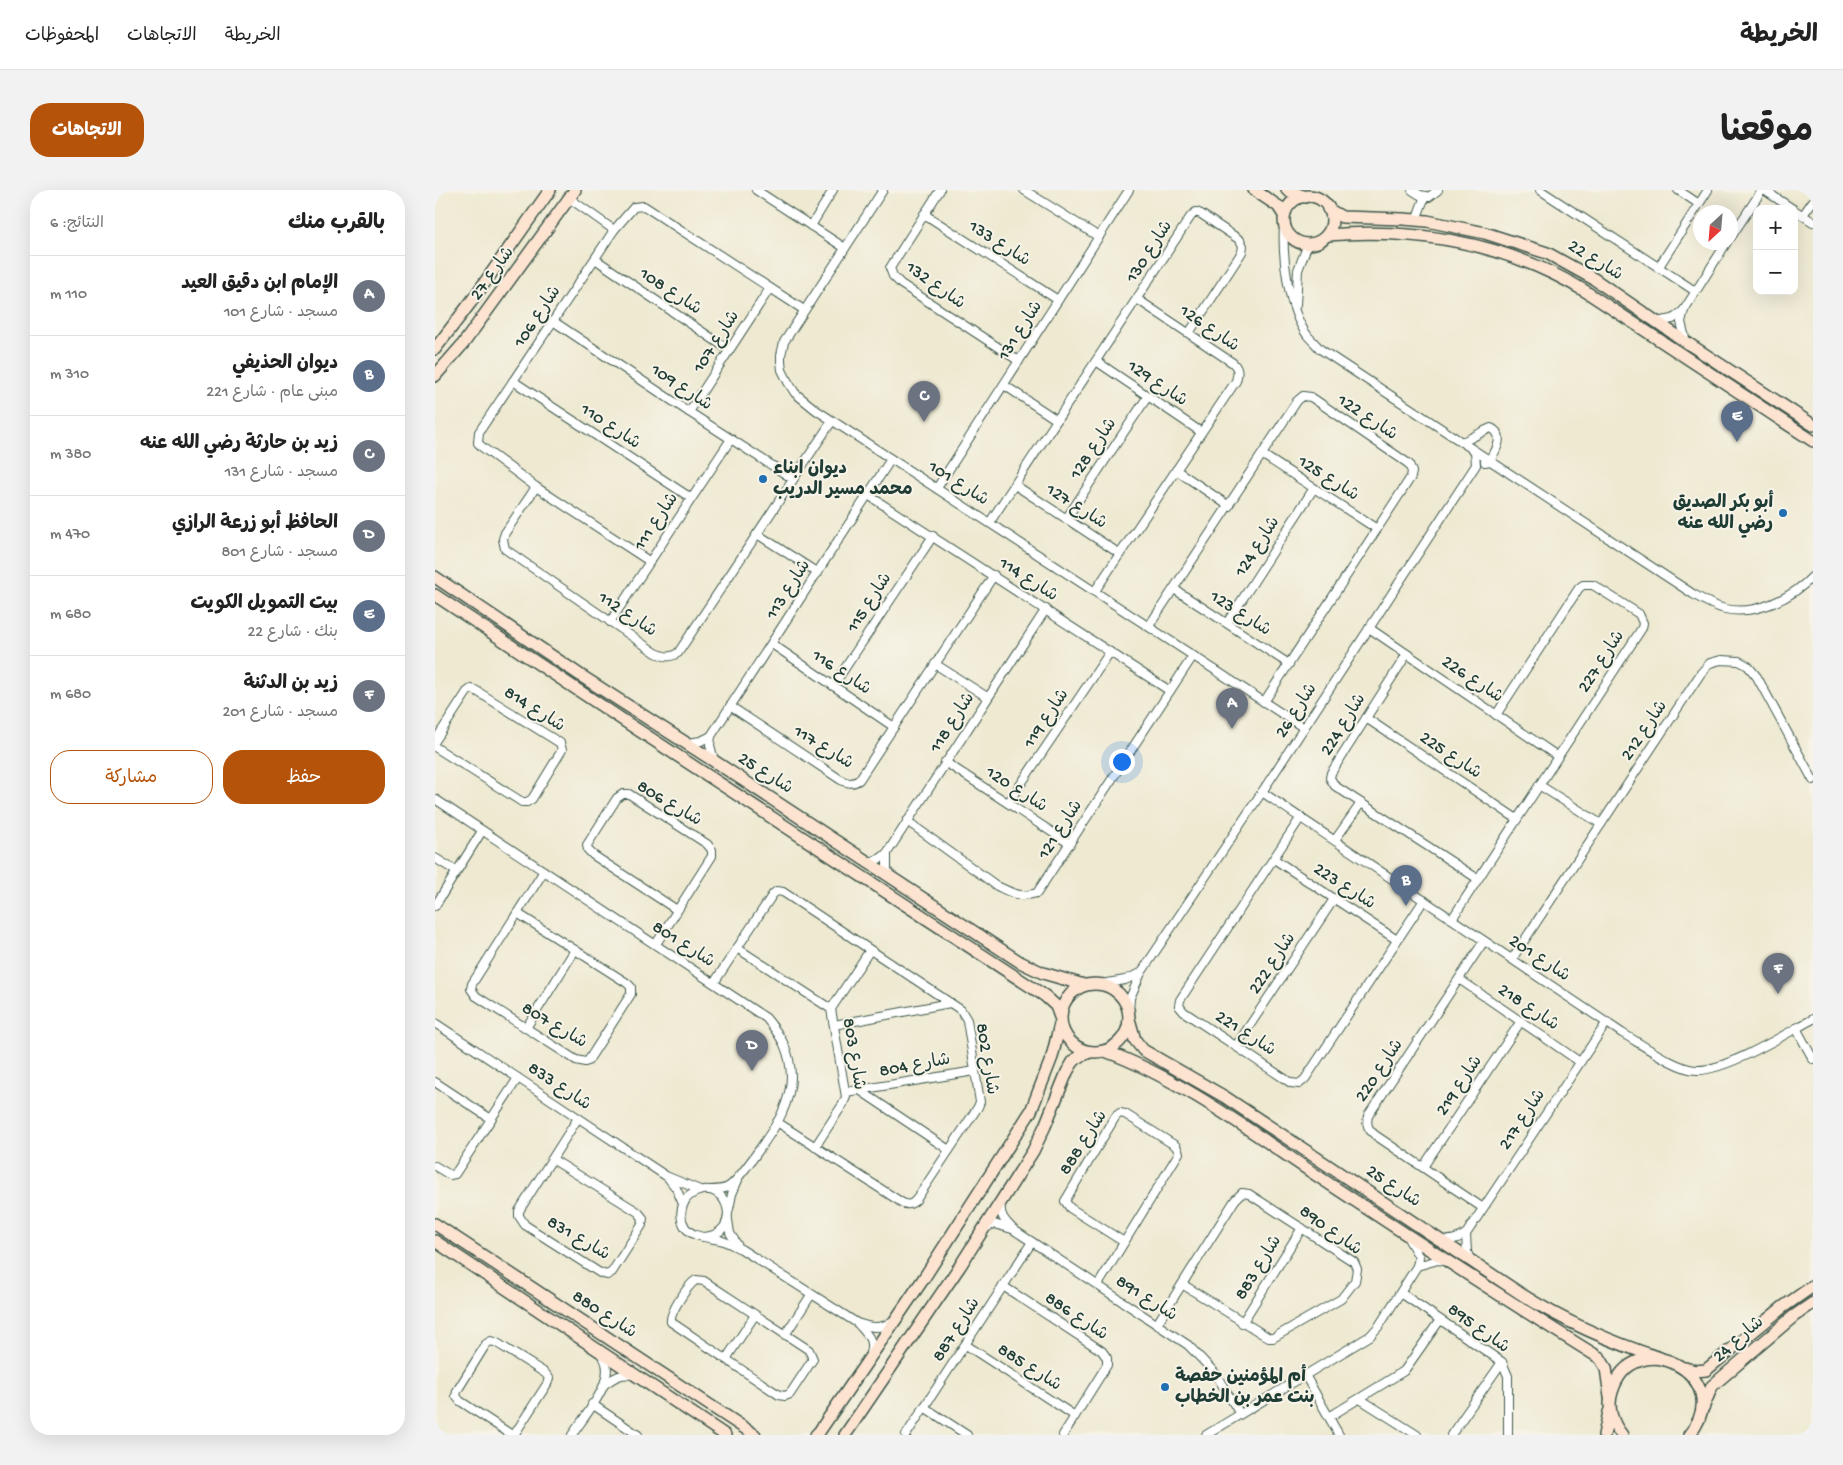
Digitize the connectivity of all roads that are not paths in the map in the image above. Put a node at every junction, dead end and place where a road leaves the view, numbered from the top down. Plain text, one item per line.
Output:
1 (550, 190) edge
2 (757, 190) edge
3 (833, 190) edge
4 (883, 190) edge
5 (940, 190) edge
6 (1024, 190) edge
7 (1129, 190) edge
8 (1254, 190) edge
9 (1287, 190) edge
10 (1412, 190) edge
11 (1438, 190) edge
12 (1540, 190) edge
13 (1678, 190) edge
14 (1708, 190) edge
15 (1763, 190) edge
16 (572, 194) edge
17 (1425, 196) junction
18 (1305, 197) junction
19 (1813, 200) edge
20 (1699, 204) junction
21 (1787, 205) edge
22 (1328, 209) junction
23 (1798, 212) edge
24 (924, 214) junction
25 (1803, 215) junction
26 (1284, 220) junction
27 (1416, 220) junction
28 (1813, 222) edge
29 (811, 226) junction
30 (1738, 227) edge
31 (614, 230) junction
32 (1327, 236) junction
33 (1099, 237) junction
34 (1308, 244) junction
35 (845, 248) junction
36 (1722, 250) edge
37 (595, 259) junction
38 (1658, 268) junction
39 (770, 288) junction
40 (1695, 291) junction
41 (1137, 299) junction
42 (1058, 300) junction
43 (804, 310) junction
44 (1684, 310) junction
45 (1296, 312) junction
46 (553, 321) junction
47 (1657, 322) junction
48 (1189, 333) junction
49 (1686, 342) junction
50 (435, 349) edge
51 (729, 350) junction
52 (1019, 361) junction
53 (1096, 361) junction
54 (435, 376) edge
55 (513, 381) junction
56 (1004, 385) junction
57 (1148, 396) junction
58 (689, 412) junction
59 (1057, 420) junction
60 (832, 421) junction
61 (1813, 425) edge
62 (1201, 432) junction
63 (731, 439) junction
64 (1813, 441) edge
65 (1461, 442) junction
66 (1475, 451) junction
67 (1263, 455) junction
68 (891, 459) junction
69 (1490, 461) junction
70 (1476, 465) junction
71 (1176, 470) junction
72 (793, 479) junction
73 (1015, 485) junction
74 (536, 487) junction
75 (937, 488) junction
76 (1314, 488) junction
77 (869, 495) junction
78 (691, 498) junction
79 (1229, 506) junction
80 (1066, 519) junction
81 (990, 522) junction
82 (1377, 529) junction
83 (757, 534) junction
84 (933, 536) junction
85 (1120, 554) junction
86 (649, 561) junction
87 (818, 573) junction
88 (994, 575) junction
89 (1813, 576) edge
90 (435, 577) edge
91 (1174, 589) junction
92 (1095, 591) junction
93 (435, 595) edge
94 (1046, 609) junction
95 (610, 622) junction
96 (1227, 623) junction
97 (1149, 626) junction
98 (1369, 628) junction
99 (772, 644) junction
100 (1110, 652) junction
101 (1407, 654) junction
102 (1193, 656) junction
103 (935, 664) junction
104 (1289, 664) junction
105 (833, 686) junction
106 (1170, 691) junction
107 (987, 697) junction
108 (1264, 702) junction
109 (730, 706) junction
110 (631, 708) junction
111 (1496, 715) junction
112 (1366, 718) junction
113 (622, 720) junction
114 (894, 727) junction
115 (1304, 728) junction
116 (711, 736) junction
117 (435, 741) edge
118 (686, 744) junction
119 (435, 747) edge
120 (1557, 756) junction
121 (713, 761) junction
122 (945, 762) junction
123 (1813, 780) edge
124 (1539, 785) junction
125 (1262, 792) junction
126 (435, 799) edge
127 (1008, 803) junction
128 (1361, 803) junction
129 (1301, 817) junction
130 (1517, 819) junction
131 (907, 821) junction
132 (1601, 824) junction
133 (481, 831) junction
134 (1335, 840) junction
135 (1070, 844) junction
136 (887, 854) junction
137 (435, 858) edge
138 (1274, 859) junction
139 (867, 862) junction
140 (456, 871) junction
141 (544, 871) junction
142 (891, 878) junction
143 (1478, 879) junction
144 (1334, 899) junction
145 (1424, 900) junction
146 (435, 906) edge
147 (677, 910) junction
148 (517, 913) junction
149 (1452, 919) junction
150 (1397, 940) junction
151 (1484, 941) junction
152 (655, 944) junction
153 (737, 948) junction
154 (575, 950) junction
155 (870, 950) junction
156 (1512, 959) junction
157 (1141, 973) junction
158 (1459, 979) junction
159 (714, 983) junction
160 (1101, 984) junction
161 (1084, 985) junction
162 (950, 1003) junction
163 (831, 1009) junction
164 (1129, 1015) junction
165 (1813, 1018) edge
166 (1060, 1020) junction
167 (1521, 1021) junction
168 (435, 1022) edge
169 (1607, 1022) junction
170 (834, 1025) junction
171 (526, 1028) junction
172 (1796, 1028) junction
173 (1236, 1046) junction
174 (1105, 1051) junction
175 (1090, 1052) junction
176 (1813, 1059) edge
177 (1580, 1062) junction
178 (975, 1071) junction
179 (518, 1078) junction
180 (435, 1082) edge
181 (861, 1091) junction
182 (847, 1092) junction
183 (578, 1118) junction
184 (491, 1119) junction
185 (777, 1122) junction
186 (1239, 1124) junction
187 (815, 1147) junction
188 (949, 1150) junction
189 (1310, 1153) junction
190 (553, 1159) junction
191 (435, 1166) edge
192 (1423, 1167) junction
193 (741, 1174) junction
194 (666, 1176) junction
195 (699, 1190) junction
196 (709, 1190) junction
197 (1002, 1197) junction
198 (683, 1204) junction
199 (1483, 1208) junction
200 (728, 1216) junction
201 (435, 1224) edge
202 (1301, 1228) junction
203 (983, 1229) junction
204 (1014, 1230) junction
205 (1400, 1230) junction
206 (435, 1234) edge
207 (1466, 1234) junction
208 (703, 1237) junction
209 (1441, 1240) junction
210 (435, 1241) edge
211 (1032, 1242) junction
212 (1124, 1242) junction
213 (465, 1244) junction
214 (741, 1249) junction
215 (1471, 1260) junction
216 (1455, 1265) junction
217 (1417, 1266) junction
218 (487, 1275) junction
219 (1182, 1284) junction
220 (1098, 1285) junction
221 (1003, 1286) junction
222 (1813, 1286) edge
223 (1401, 1293) junction
224 (811, 1295) junction
225 (551, 1301) junction
226 (1813, 1303) edge
227 (755, 1315) junction
228 (898, 1316) junction
229 (1440, 1320) junction
230 (857, 1323) junction
231 (1242, 1323) junction
232 (1157, 1324) junction
233 (785, 1334) junction
234 (966, 1345) junction
235 (596, 1348) junction
236 (1660, 1358) junction
237 (726, 1359) junction
238 (868, 1359) junction
239 (1502, 1362) junction
240 (1683, 1367) junction
241 (1305, 1376) junction
242 (643, 1379) junction
243 (605, 1384) junction
244 (1360, 1399) junction
245 (1610, 1402) junction
246 (592, 1404) junction
247 (924, 1407) junction
248 (1240, 1414) junction
249 (1701, 1414) junction
250 (1075, 1416) junction
251 (1329, 1417) junction
252 (633, 1433) edge
253 (513, 1435) edge
254 (572, 1435) edge
255 (725, 1435) edge
256 (755, 1435) edge
257 (816, 1435) edge
258 (845, 1435) edge
259 (906, 1435) edge
260 (967, 1435) edge
261 (1063, 1435) edge
262 (1206, 1435) edge
263 (1339, 1435) edge
264 (1417, 1435) edge
265 (1451, 1435) edge
266 (1508, 1435) edge
267 (1604, 1435) edge
268 (1622, 1435) edge
269 (1689, 1435) edge

1 - 50 street, شارع 27
2 - 29 street
3 - 29 street
4 - 35 street, شارع 101
5 - 24 street, شارع 132
6 - 33 street
7 - 33 street, شارع 131
8 - 26 street
9 - 18 street
10 - 17 street
11 - 17 street
12 - 38 street
13 - 20 street
14 - 20 street
15 - 21 street
15 - 30 street
16 - 31 street
16 - 54 street, شارع 27
17 - 27 street
18 - 22 street
18 - 26 street
19 - 25 street
20 - 38 street
22 - 27 street, شارع 22
22 - 32 street
23 - 25 street
24 - 42 street, شارع 133
24 - 52 street, شارع 132
25 - 28 street
26 - 34 street
26 - 45 street
27 - 47 street, شارع 22
29 - 35 street
31 - 37 street, شارع 106
31 - 39 street, شارع 106
32 - 34 street
32 - 64 street, شارع 22
33 - 42 street, شارع 131
34 - 45 street
35 - 43 street, شارع 101
36 - 40 street
37 - 46 street, شارع 106
37 - 51 street, شارع 108
38 - 40 street
39 - 43 street, شارع 106
39 - 51 street, شارع 107
40 - 44 street
41 - 48 street, شارع 126
41 - 48 street, شارع 130
41 - 53 street, شارع 130
42 - 52 street, شارع 131
43 - 60 street, شارع 101
44 - 47 street
44 - 49 street
45 - 65 street
46 - 55 street, شارع 106
46 - 58 street, شارع 109
47 - 49 street, شارع 22
48 - 62 street, شارع 126
49 - 61 street, شارع 22
51 - 58 street, شارع 107
52 - 56 street, شارع 131
53 - 57 street, شارع 129
53 - 59 street, شارع 130
55 - 74 street, شارع 106
55 - 78 street, شارع 110
56 - 59 street
56 - 75 street, شارع 131
57 - 62 street, شارع 129
57 - 80 street, شارع 128
58 - 63 street, شارع 109
59 - 73 street, شارع 130
60 - 68 street, شارع 101
60 - 72 street, شارع 112
62 - 71 street, شارع 126
63 - 72 street, شارع 109
63 - 78 street, شارع 111
65 - 66 street
65 - 69 street
66 - 69 street
66 - 70 street
67 - 76 street, شارع 125
67 - 79 street, شارع 122
67 - 82 street, شارع 122
68 - 75 street, شارع 101
68 - 77 street, شارع 113
69 - 70 street
69 - 89 street
70 - 98 street, شارع 26
71 - 79 street
71 - 85 street, شارع 126
72 - 83 street, شارع 112
73 - 80 street, شارع 127
73 - 81 street, شارع 130
74 - 86 street, شارع 106
74 - 95 street, شارع 112
75 - 81 street, شارع 101
76 - 82 street, شارع 125
76 - 96 street, شارع 124
77 - 84 street, شارع 114
77 - 87 street, شارع 113
78 - 86 street, شارع 111
79 - 91 street, شارع 122
80 - 85 street, شارع 127
81 - 92 street, شارع 101
82 - 104 street, شارع 122
83 - 87 street
83 - 95 street, شارع 112
84 - 88 street, شارع 114
84 - 105 street, شارع 115
85 - 92 street, شارع 126
86 - 95 street, شارع 111
87 - 99 street, شارع 113
88 - 94 street, شارع 114
88 - 103 street, شارع 117
90 - 110 street, شارع 25
91 - 96 street, شارع 123
91 - 97 street, شارع 122
92 - 97 street, شارع 101
93 - 113 street, شارع 25
94 - 100 street, شارع 114
94 - 107 street, شارع 118
96 - 104 street, شارع 123
97 - 102 street, شارع 101
98 - 101 street, شارع 226
98 - 115 street, شارع 26
99 - 105 street, شارع 116
99 - 109 street, شارع 113
100 - 106 street, شارع 114
100 - 127 street, شارع 119
101 - 111 street, شارع 226
101 - 112 street, شارع 224
102 - 106 street, شارع 121
102 - 108 street, شارع 101
103 - 107 street
103 - 114 street, شارع 117
104 - 108 street, شارع 122
105 - 114 street, شارع 116
106 - 135 street, شارع 121
107 - 122 street, شارع 118
108 - 115 street, شارع 101
109 - 114 street, شارع 117
109 - 116 street, شارع 113
110 - 113 street
110 - 118 street, شارع 25
111 - 120 street, شارع 226
111 - 120 street, شارع 227
112 - 128 street, شارع 224
112 - 130 street, شارع 225
113 - 166 street, شارع 25
115 - 125 street, شارع 26
116 - 118 street
116 - 121 street
117 - 119 street, شارع 814
118 - 121 street, شارع 25
120 - 124 street, شارع 227
121 - 139 street, شارع 25
122 - 127 street, شارع 120
122 - 131 street, شارع 118
123 - 132 street, شارع 212
124 - 130 street, شارع 227
124 - 132 street
125 - 129 street, شارع 201
125 - 157 street, شارع 26
126 - 133 street, شارع 801
127 - 135 street, شارع 120
128 - 134 street
128 - 143 street, شارع 224
129 - 134 street, شارع 201
129 - 138 street, شارع 221
130 - 143 street, شارع 227
131 - 135 street, شارع 121
131 - 136 street, شارع 118
132 - 156 street, شارع 212
133 - 140 street
133 - 141 street, شارع 801
134 - 145 street, شارع 201
136 - 139 street
136 - 142 street
137 - 140 street
138 - 144 street, شارع 223
138 - 173 street, شارع 221
139 - 142 street, شارع 25
140 - 146 street
141 - 148 street, شارع 807
141 - 152 street, شارع 801
142 - 161 street, شارع 25
143 - 149 street, شارع 227
144 - 150 street, شارع 223
144 - 173 street, شارع 222
145 - 149 street, شارع 201
145 - 150 street, شارع 221
147 - 147 street, شارع 806
147 - 152 street, شارع 806
148 - 154 street, شارع 807
148 - 171 street, شارع 807
149 - 151 street, شارع 201
150 - 173 street, شارع 221
151 - 156 street, شارع 201
151 - 158 street, شارع 220
152 - 159 street, شارع 801
153 - 155 street, شارع 802
153 - 159 street, شارع 802
153 - 163 street, شارع 803
154 - 171 street
154 - 171 street, شارع 807
155 - 162 street, شارع 802
155 - 163 street
156 - 169 street, شارع 201
157 - 160 street
157 - 164 street, شارع 26
158 - 167 street, شارع 218
158 - 192 street, شارع 220
159 - 185 street, شارع 801
160 - 161 street
160 - 164 street
161 - 166 street
162 - 170 street
162 - 178 street, شارع 802
163 - 170 street, شارع 803
164 - 174 street
164 - 189 street, شارع 25
165 - 172 street, شارع 201
166 - 175 street
166 - 228 street
167 - 177 street, شارع 218
167 - 192 street, شارع 219
168 - 179 street, شارع 833
169 - 172 street, شارع 201
169 - 177 street, شارع 217
170 - 182 street, شارع 803
172 - 176 street
174 - 175 street
174 - 186 street, شارع 25
175 - 197 street
177 - 199 street, شارع 217
178 - 181 street, شارع 804
178 - 188 street, شارع 802
179 - 183 street, شارع 833
179 - 184 street
180 - 184 street
181 - 182 street, شارع 804
181 - 188 street, شارع 804
182 - 187 street, شارع 803
183 - 190 street, شارع 831
183 - 194 street, شارع 833
184 - 191 street
185 - 187 street, شارع 802
185 - 193 street, شارع 801
186 - 189 street
186 - 205 street, شارع 25
187 - 188 street, شارع 802
189 - 209 street, شارع 25
190 - 190 street, شارع 831
192 - 199 street, شارع 220
193 - 196 street, شارع 801
193 - 200 street, شارع 801
194 - 195 street, شارع 833
194 - 198 street, شارع 833
195 - 196 street
195 - 198 street
196 - 200 street
197 - 203 street
197 - 204 street, شارع 891
198 - 208 street
199 - 207 street, شارع 217
200 - 208 street
200 - 214 street
201 - 213 street, شارع 880
202 - 219 street, شارع 890
202 - 231 street, شارع 883
202 - 231 street, شارع 890
203 - 204 street, شارع 891
203 - 258 street
204 - 211 street, شارع 891
205 - 209 street
205 - 216 street, شارع 25
205 - 217 street
206 - 213 street
207 - 209 street
207 - 215 street
208 - 214 street
209 - 215 street, شارع 25
210 - 218 street, شارع 880
211 - 220 street, شارع 891
211 - 221 street, شارع 887
212 - 212 street, شارع 888
212 - 220 street, شارع 888
213 - 225 street, شارع 880
214 - 224 street
215 - 236 street, شارع 25
216 - 217 street
216 - 245 street, شارع 25
217 - 223 street
218 - 225 street
218 - 235 street, شارع 880
219 - 231 street, شارع 890
219 - 232 street, شارع 890
220 - 232 street, شارع 891
221 - 234 street, شارع 887
221 - 250 street, شارع 886
222 - 240 street, شارع 24
223 - 229 street, شارع 895
223 - 241 street
224 - 230 street
224 - 233 street
225 - 256 street, شارع 880
226 - 249 street, شارع 24
227 - 233 street
227 - 237 street
227 - 237 street
228 - 230 street
228 - 238 street
229 - 239 street, شارع 895
229 - 244 street
230 - 238 street
232 - 248 street, شارع 891
233 - 237 street
234 - 247 street, شارع 887
234 - 250 street, شارع 885
235 - 242 street, شارع 880
235 - 243 street
236 - 240 street, شارع 24
236 - 245 street
238 - 257 street
239 - 265 street
239 - 266 street, شارع 895
240 - 249 street
241 - 248 street
241 - 251 street
242 - 243 street
242 - 255 street, شارع 880
243 - 246 street
244 - 251 street
244 - 264 street
245 - 267 street
245 - 268 street
246 - 252 street
246 - 254 street
247 - 259 street, شارع 887
247 - 260 street
248 - 262 street
249 - 269 street, شارع 24
250 - 261 street, شارع 886
251 - 263 street
253 - 253 street

